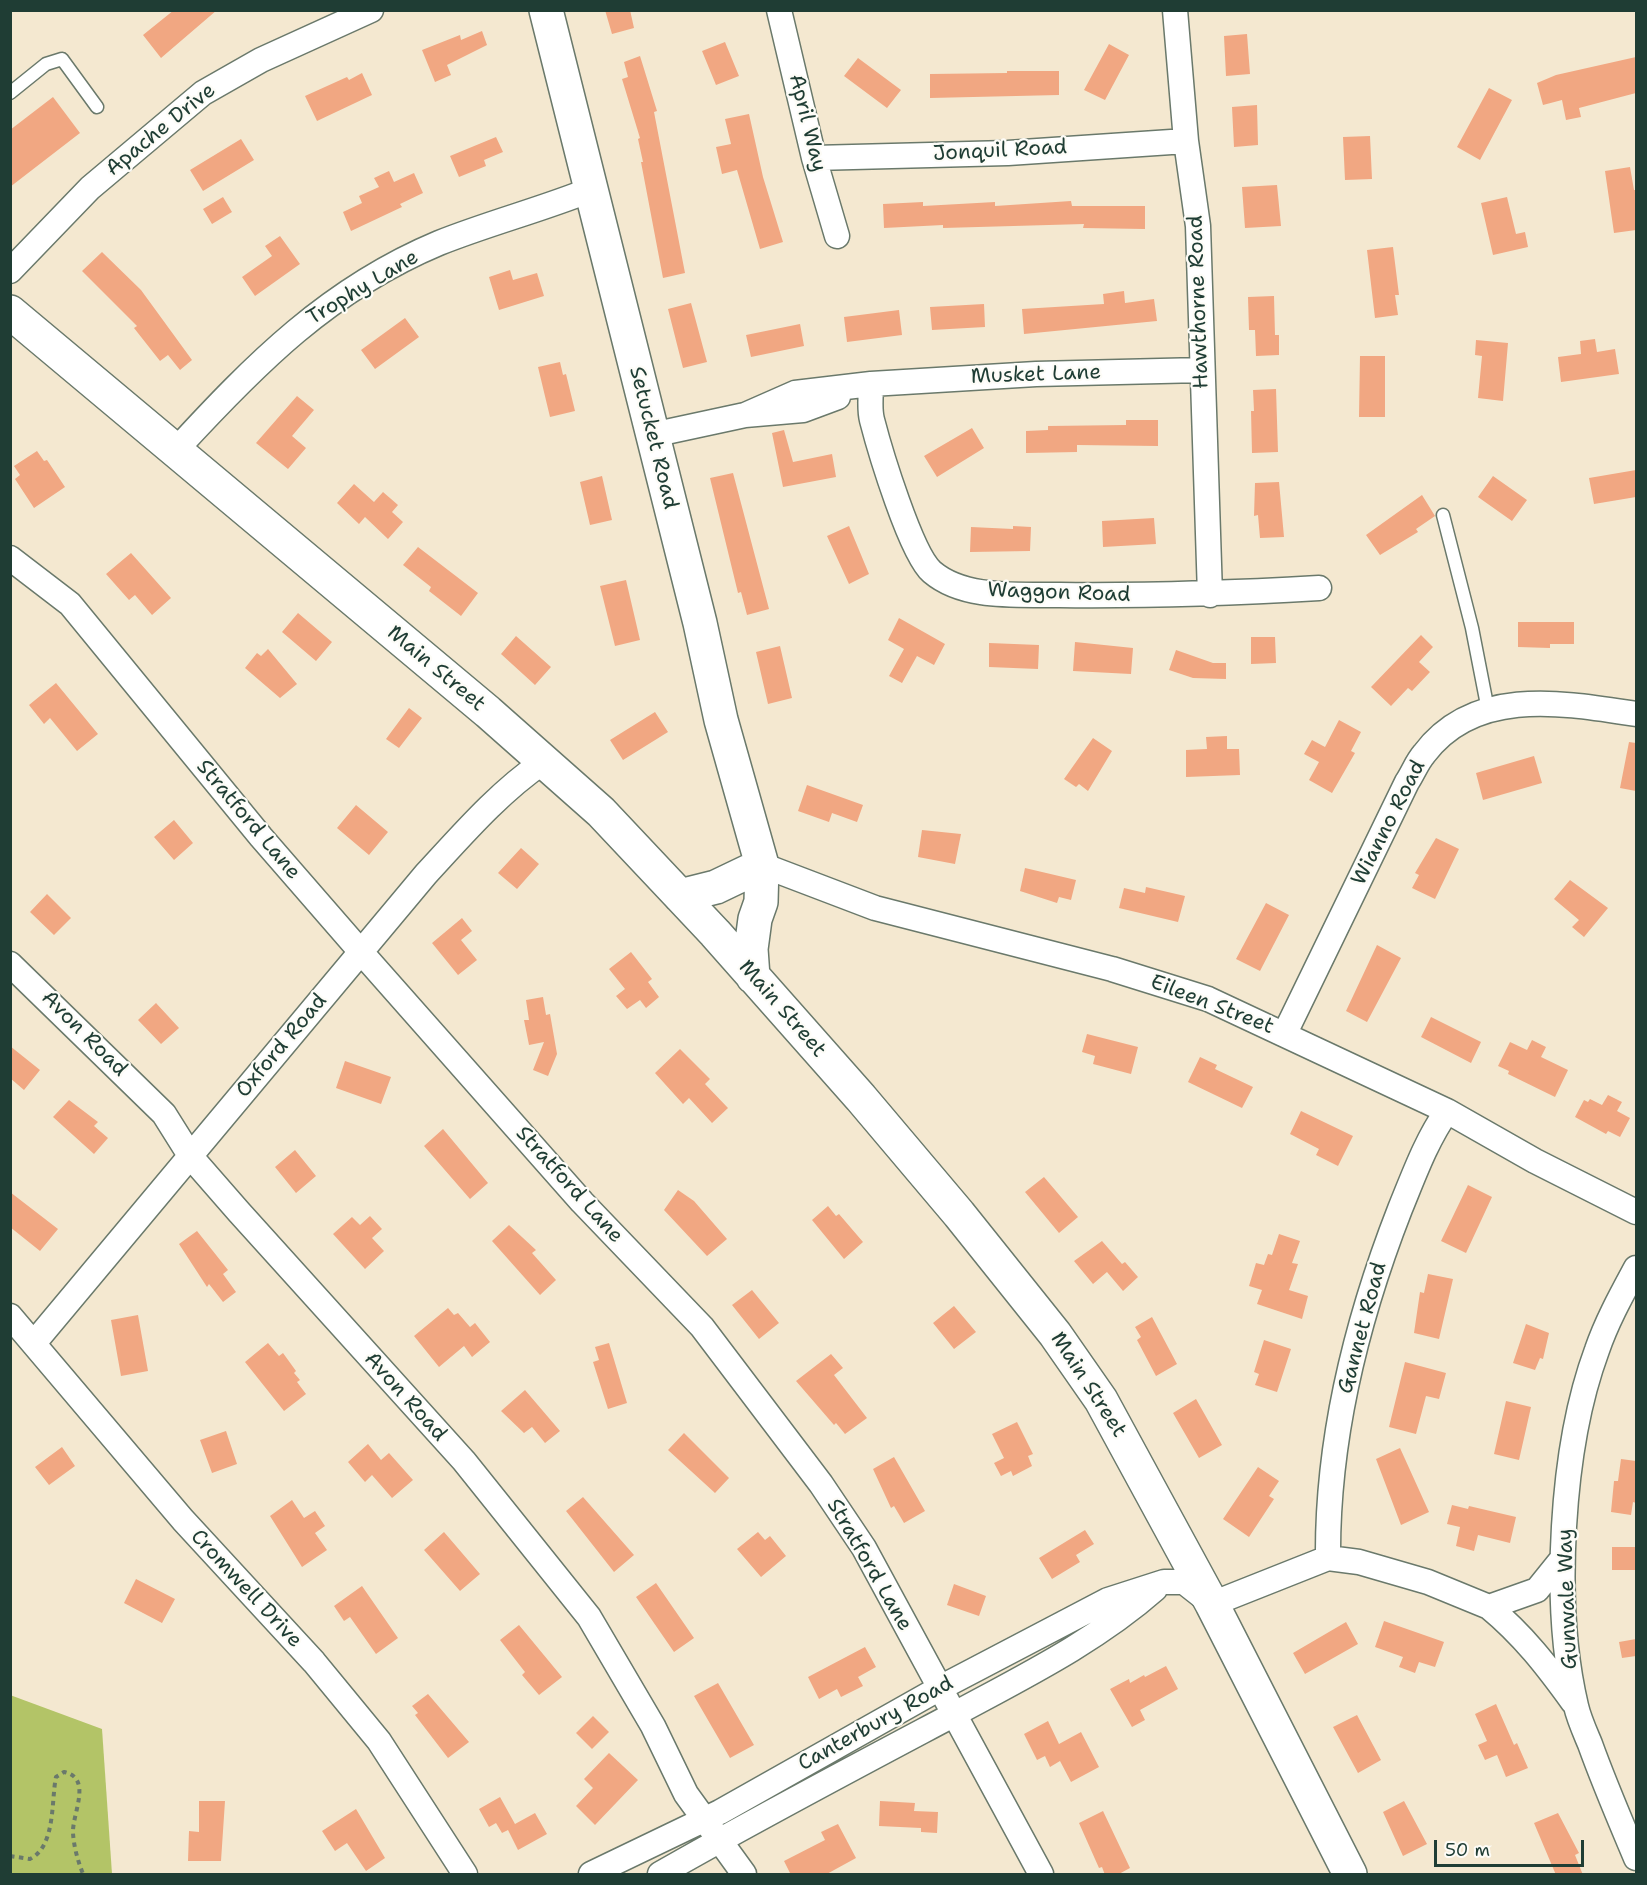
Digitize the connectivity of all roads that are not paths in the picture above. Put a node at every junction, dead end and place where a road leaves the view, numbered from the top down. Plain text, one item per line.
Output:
1 (371, 10) edge
2 (546, 10) edge
3 (779, 10) edge
4 (1175, 10) edge
5 (10, 93) edge
6 (97, 107) dead end
7 (1186, 141) junction
8 (814, 158) junction
9 (590, 190) junction
10 (837, 236) dead end
11 (10, 271) edge
12 (10, 312) edge
13 (1202, 370) junction
14 (871, 384) junction
15 (652, 435) junction
16 (176, 450) junction
17 (1443, 515) dead end
18 (10, 558) edge
19 (1320, 588) dead end
20 (1210, 595) junction
21 (1488, 710) junction
22 (1636, 714) edge
23 (543, 762) junction
24 (762, 866) junction
25 (680, 896) junction
26 (361, 952) junction
27 (10, 964) edge
28 (753, 977) junction
29 (1285, 1033) junction
30 (1447, 1111) junction
31 (191, 1157) junction
32 (1636, 1212) edge
33 (1636, 1268) edge
34 (10, 1316) edge
35 (34, 1343) junction
36 (1328, 1558) junction
37 (1562, 1559) junction
38 (1164, 1582) junction
39 (1212, 1604) junction
40 (1489, 1607) junction
41 (940, 1688) junction
42 (1576, 1706) junction
43 (952, 1715) junction
44 (705, 1819) junction
45 (721, 1839) junction
46 (1636, 1858) edge
47 (465, 1875) edge
48 (591, 1875) edge
49 (660, 1875) edge
50 (744, 1875) edge
51 (1041, 1875) edge
52 (1350, 1875) edge

1 - 11 street, Apache Drive
2 - 9 main road, Setucket Road
3 - 8 street, April Way
4 - 7 street, Hawthorne Road
5 - 6 lane
7 - 8 street, Jonquil Road
7 - 13 street, Hawthorne Road
8 - 10 street, April Way
9 - 15 main road, Setucket Road
9 - 16 street, Trophy Lane
12 - 16 main road, Main Street
13 - 14 street, Musket Lane
13 - 20 street, Hawthorne Road
14 - 15 street, Musket Lane
14 - 20 street, Waggon Road
15 - 24 main road, Setucket Road
16 - 23 main road, Main Street
17 - 21 lane
18 - 26 street, Stratford Lane
19 - 20 street, Waggon Road
21 - 22 street, Wianno Road
21 - 29 street, Wianno Road
23 - 25 main road, Main Street
23 - 26 street, Oxford Road
24 - 25 main road
24 - 28 main road, Setucket Road
24 - 29 street, Eileen Street
25 - 28 main road, Main Street
26 - 31 street, Oxford Road
26 - 41 street, Stratford Lane
27 - 31 street, Avon Road
28 - 39 main road, Main Street
29 - 30 street, Eileen Street
30 - 32 street, Eileen Street
30 - 36 street, Gannet Road
31 - 35 street, Oxford Road
31 - 44 street, Avon Road
33 - 37 street, Gunwale Way
34 - 35 street, Cromwell Drive
35 - 47 street, Cromwell Drive
36 - 39 street
36 - 40 street
37 - 40 street
37 - 42 street, Gunwale Way
38 - 39 street
38 - 41 street, Canterbury Road
38 - 43 street, Canterbury Road
39 - 52 main road, Main Street
40 - 42 street
41 - 43 street, Stratford Lane
41 - 44 street, Canterbury Road
42 - 46 street, Gunwale Way
43 - 45 street, Canterbury Road
43 - 51 street, Stratford Lane
44 - 45 street, Avon Road
44 - 48 street, Canterbury Road
45 - 49 street, Canterbury Road
45 - 50 street, Avon Road

